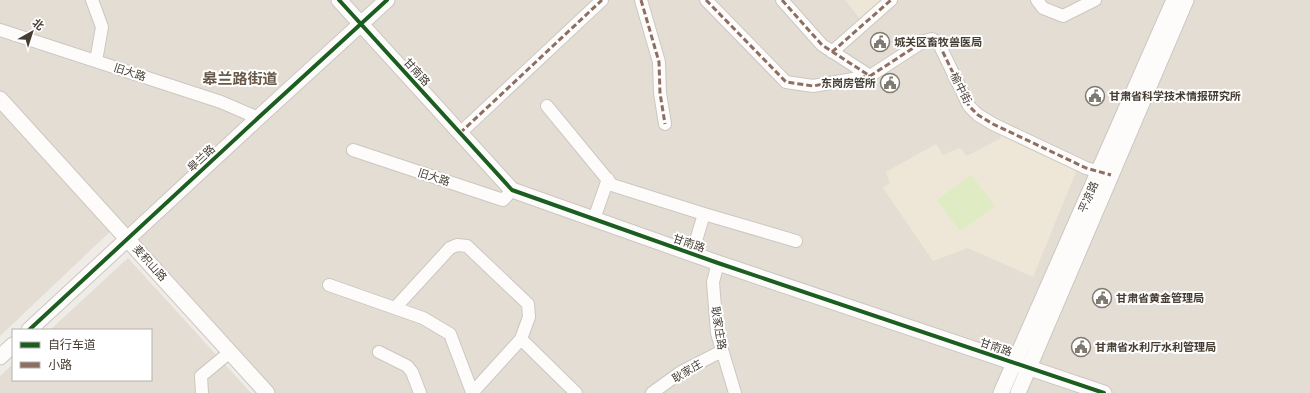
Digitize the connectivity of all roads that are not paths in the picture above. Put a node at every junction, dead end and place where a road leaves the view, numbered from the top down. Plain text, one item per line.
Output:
1 (92, 0) edge
2 (339, 0) edge
3 (387, 0) edge
4 (602, 0) edge
5 (641, 0) edge
6 (706, 0) edge
7 (782, 0) edge
8 (891, 0) edge
9 (1038, 0) edge
10 (1094, 0) edge
11 (1174, 1) edge
12 (361, 24) junction
13 (4, 31) edge
14 (832, 52) junction
15 (96, 61) junction
16 (870, 76) junction
17 (0, 99) edge
18 (547, 106) dead end
19 (258, 118) junction
20 (665, 124) dead end
21 (460, 133) junction
22 (353, 150) dead end
23 (1105, 174) junction
24 (608, 179) junction
25 (512, 190) junction
26 (704, 214) junction
27 (594, 219) junction
28 (127, 238) junction
29 (796, 241) dead end
30 (692, 254) junction
31 (718, 263) junction
32 (329, 285) dead end
33 (395, 308) junction
34 (30, 329) edge
35 (521, 339) junction
36 (12, 346) edge
37 (722, 351) junction
38 (230, 352) junction
39 (379, 352) dead end
40 (0, 357) edge
41 (1022, 365) junction
42 (472, 392) edge
43 (202, 393) edge
44 (267, 393) edge
45 (420, 393) edge
46 (576, 393) edge
47 (652, 393) edge
48 (734, 393) edge
49 (1001, 393) edge
50 (1018, 393) edge
51 (1104, 393) edge

1 - 15 street
2 - 12 street, 甘南路
3 - 12 street, 皋兰路
4 - 21 street
5 - 20 street
6 - 16 street, 榆中街
7 - 14 street
8 - 14 street
9 - 10 street
11 - 23 street, 平凉路
12 - 19 street, 皋兰路
12 - 21 street, 甘南路
13 - 15 street, 旧大路
14 - 16 street
15 - 19 street, 旧大路
16 - 23 street, 榆中街
17 - 28 street, 麦积山路
18 - 24 street
19 - 28 street, 皋兰路
21 - 25 street, 甘南路
22 - 25 street, 旧大路
23 - 41 street, 平凉路
24 - 26 street
24 - 27 street
25 - 27 street, 甘南路
26 - 29 street
26 - 30 street
27 - 30 street, 甘南路
28 - 34 street, 皋兰路
28 - 38 street, 麦积山路
30 - 31 street, 甘南路
31 - 37 street, 耿家庄路
31 - 41 street, 甘南路
32 - 33 street
33 - 35 street
33 - 42 street
35 - 42 street
35 - 46 street
36 - 40 street
37 - 47 street, 耿家庄
37 - 48 street, 耿家庄路
38 - 43 street
38 - 44 street, 麦积山路
39 - 45 street
41 - 49 street, 平凉路
41 - 50 street, 平凉路
41 - 51 street, 甘南路

